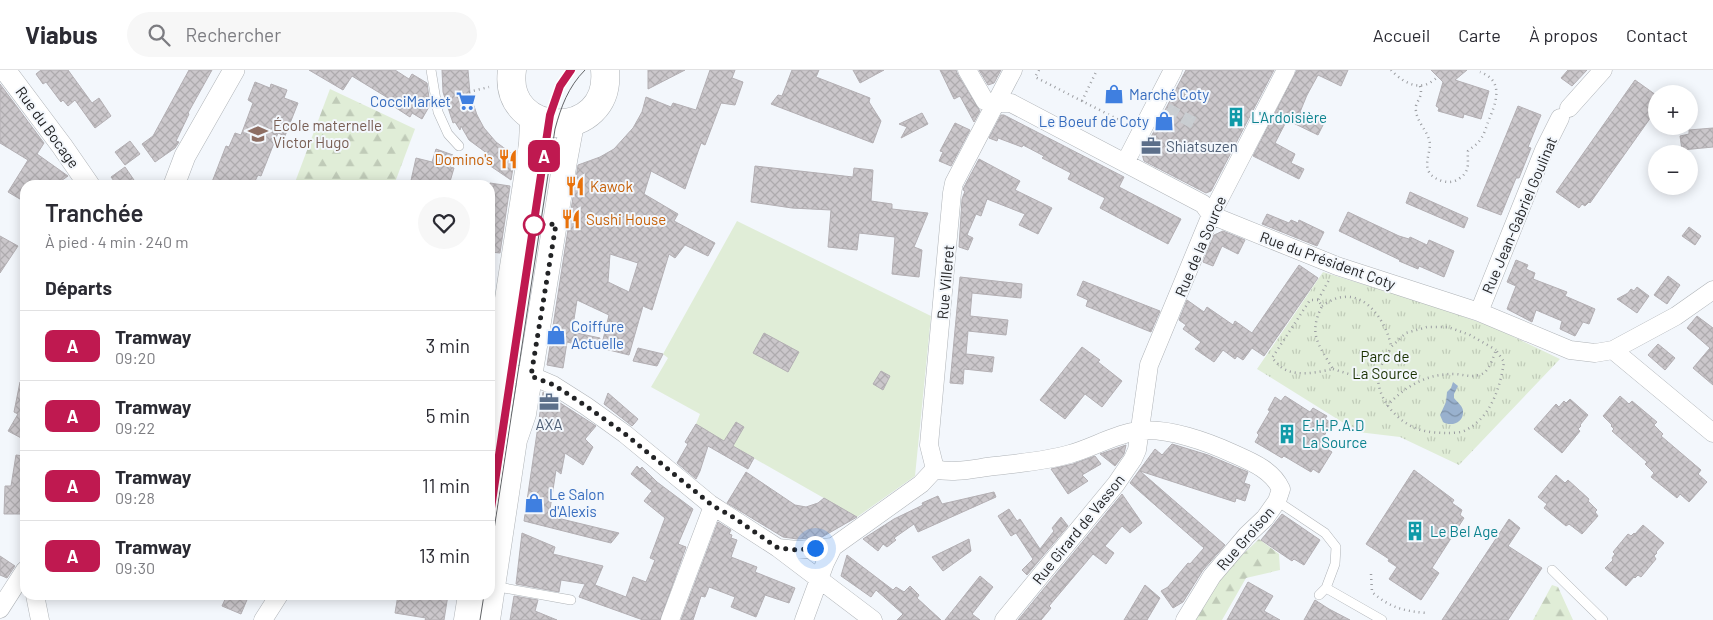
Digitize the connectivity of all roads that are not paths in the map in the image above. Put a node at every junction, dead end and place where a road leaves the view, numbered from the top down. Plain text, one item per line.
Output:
1 (5, 70) edge
2 (234, 70) edge
3 (431, 70) edge
4 (512, 70) edge
5 (606, 70) edge
6 (967, 70) edge
7 (1013, 70) edge
8 (1173, 70) edge
9 (1286, 70) edge
10 (1603, 70) edge
11 (0, 78) edge
12 (995, 104) junction
13 (530, 115) junction
14 (576, 121) junction
15 (459, 146) dead end
16 (1125, 163) junction
17 (86, 180) edge
18 (176, 180) edge
19 (1211, 215) junction
20 (1713, 290) edge
21 (1479, 312) junction
22 (1613, 350) junction
23 (495, 366) edge
24 (495, 370) edge
25 (531, 376) junction
26 (1138, 431) junction
27 (1713, 433) edge
28 (935, 469) junction
29 (1277, 502) junction
30 (713, 506) junction
31 (833, 547) junction
32 (778, 548) junction
33 (1552, 570) dead end
34 (495, 573) edge
35 (20, 578) edge
36 (819, 580) junction
37 (504, 588) dead end
38 (36, 600) edge
39 (276, 600) edge
40 (460, 600) edge
41 (469, 600) edge
42 (491, 600) edge
43 (571, 600) dead end
44 (0, 609) edge
45 (40, 620) edge
46 (262, 620) edge
47 (457, 620) edge
48 (466, 620) edge
49 (488, 620) edge
50 (670, 620) edge
51 (804, 620) edge
52 (872, 620) edge
53 (1004, 620) edge
54 (1185, 620) edge
55 (1382, 620) edge
56 (1603, 620) edge

1 - 11 street
1 - 17 street, Rue du Bocage
2 - 18 street
3 - 15 lane
4 - 13 main road
5 - 14 main road
6 - 12 street
7 - 12 street, Rue Villeret
8 - 16 street
9 - 19 street, Rue de la Source
10 - 21 street, Rue Jean-Gabriel Goulinat
12 - 16 street, Rue du Président Coty
12 - 28 street, Rue Villeret
13 - 14 main road
13 - 23 main road
14 - 25 main road
16 - 19 street, Rue du Président Coty
19 - 21 street, Rue du Président Coty
19 - 26 street, Rue de la Source
20 - 22 street, Rue du Président Coty
21 - 22 street, Rue du Président Coty
22 - 27 street
24 - 25 street
25 - 30 street
25 - 34 main road
26 - 28 street
26 - 29 street, Rue Groison
26 - 53 street, Rue Girard de Vasson
28 - 31 street
29 - 54 street, Rue Groison
29 - 55 lane
30 - 32 street
30 - 50 street
31 - 32 street
31 - 36 street
32 - 36 street
33 - 56 lane
35 - 44 street
36 - 51 street
36 - 52 street
37 - 43 lane
38 - 45 street
39 - 46 street
40 - 47 lane
41 - 48 main road
42 - 49 main road

